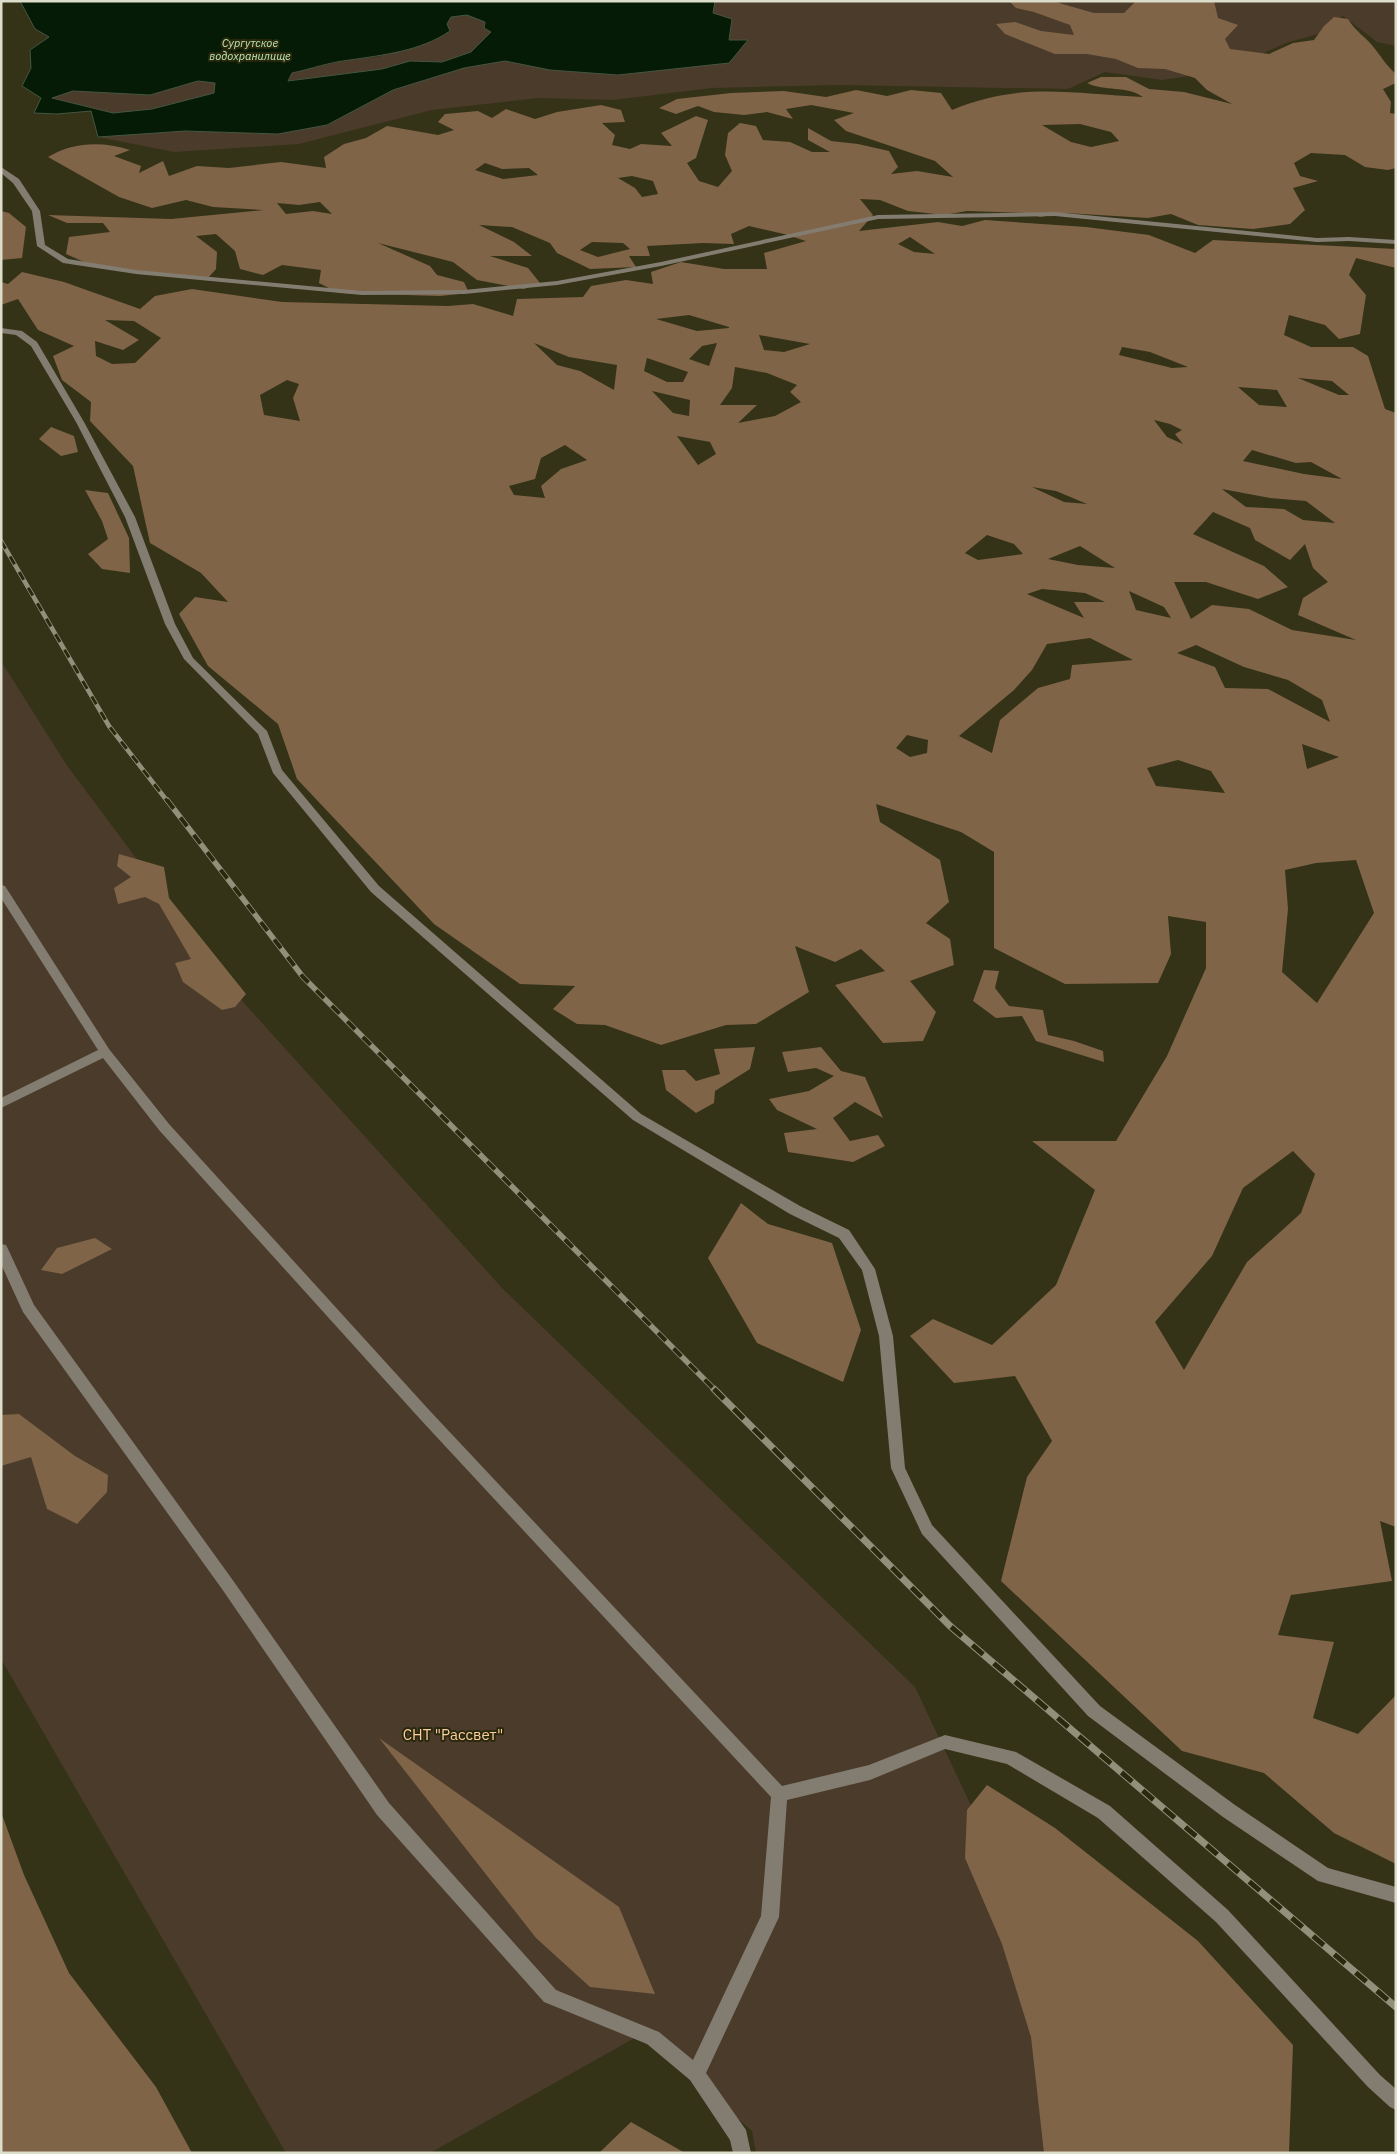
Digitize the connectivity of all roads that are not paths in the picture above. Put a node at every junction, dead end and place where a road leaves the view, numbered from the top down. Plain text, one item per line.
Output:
1 (1, 169) edge
2 (1396, 242) edge
3 (1, 330) edge
4 (1, 889) edge
5 (105, 1052) junction
6 (1, 1104) edge
7 (1, 1249) edge
8 (779, 1794) junction
9 (1396, 1895) edge
10 (696, 2074) junction
11 (1396, 2101) edge
12 (742, 2153) edge

1 - 2 street
3 - 9 street
4 - 5 street
5 - 6 street
5 - 8 street
7 - 10 street
8 - 10 street
8 - 11 street
10 - 12 street

